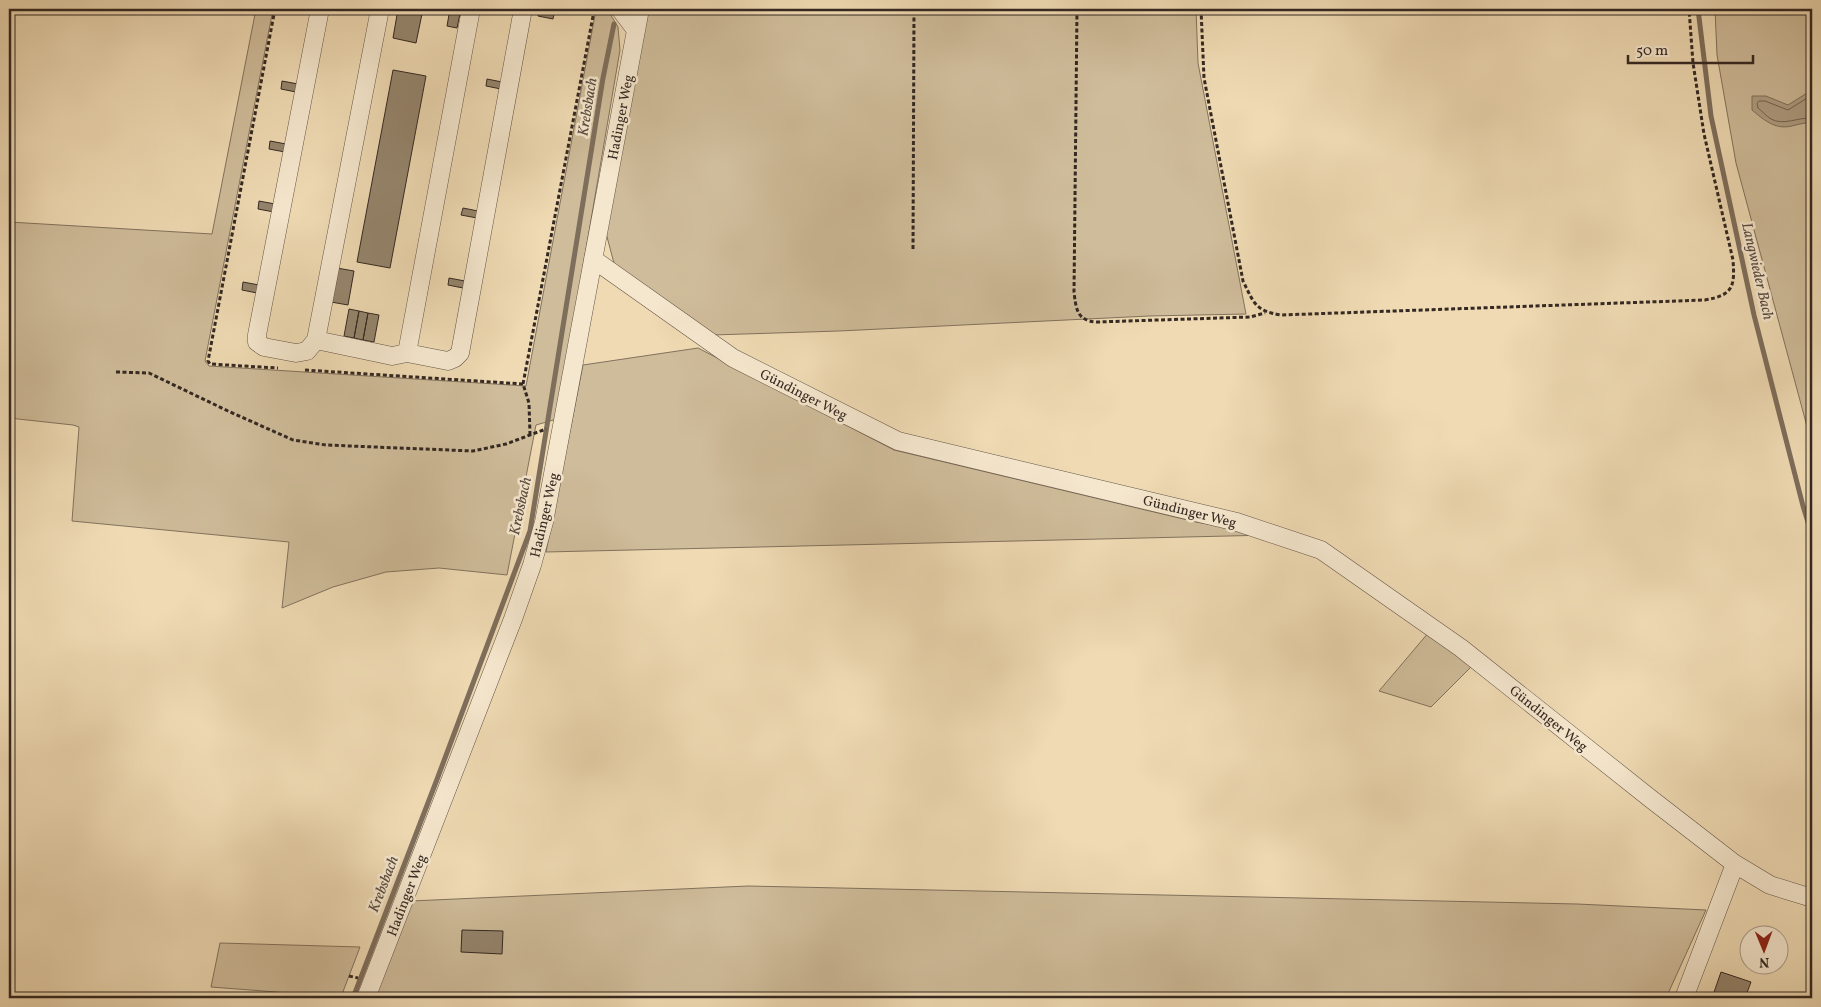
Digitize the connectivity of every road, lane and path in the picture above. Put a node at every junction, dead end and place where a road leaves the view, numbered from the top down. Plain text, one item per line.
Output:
1 (275, 9) edge
2 (320, 9) edge
3 (380, 9) edge
4 (471, 9) edge
5 (522, 9) edge
6 (590, 9) edge
7 (620, 9) edge
8 (640, 9) edge
9 (914, 9) edge
10 (1077, 9) edge
11 (1201, 9) edge
12 (1689, 9) edge
13 (636, 30) junction
14 (913, 249) dead end
15 (593, 259) junction
16 (1266, 312) junction
17 (316, 340) junction
18 (407, 353) junction
19 (278, 368) dead end
20 (298, 370) dead end
21 (116, 372) dead end
22 (524, 384) junction
23 (535, 433) dead end
24 (530, 435) junction
25 (1735, 864) junction
26 (1812, 898) edge
27 (366, 998) edge
28 (1684, 998) edge

1 - 19 path
2 - 17 street
3 - 17 street
4 - 18 street
5 - 18 street
6 - 22 path
7 - 13 street
8 - 13 street, Hadinger Weg
9 - 14 path
10 - 16 path
11 - 16 path
12 - 16 path
13 - 15 street, Hadinger Weg
15 - 25 street, Gündinger Weg
15 - 27 street, Hadinger Weg
17 - 18 street
20 - 22 path
21 - 24 path
22 - 24 path
23 - 24 path
25 - 26 street, Gündinger Weg
25 - 28 street

